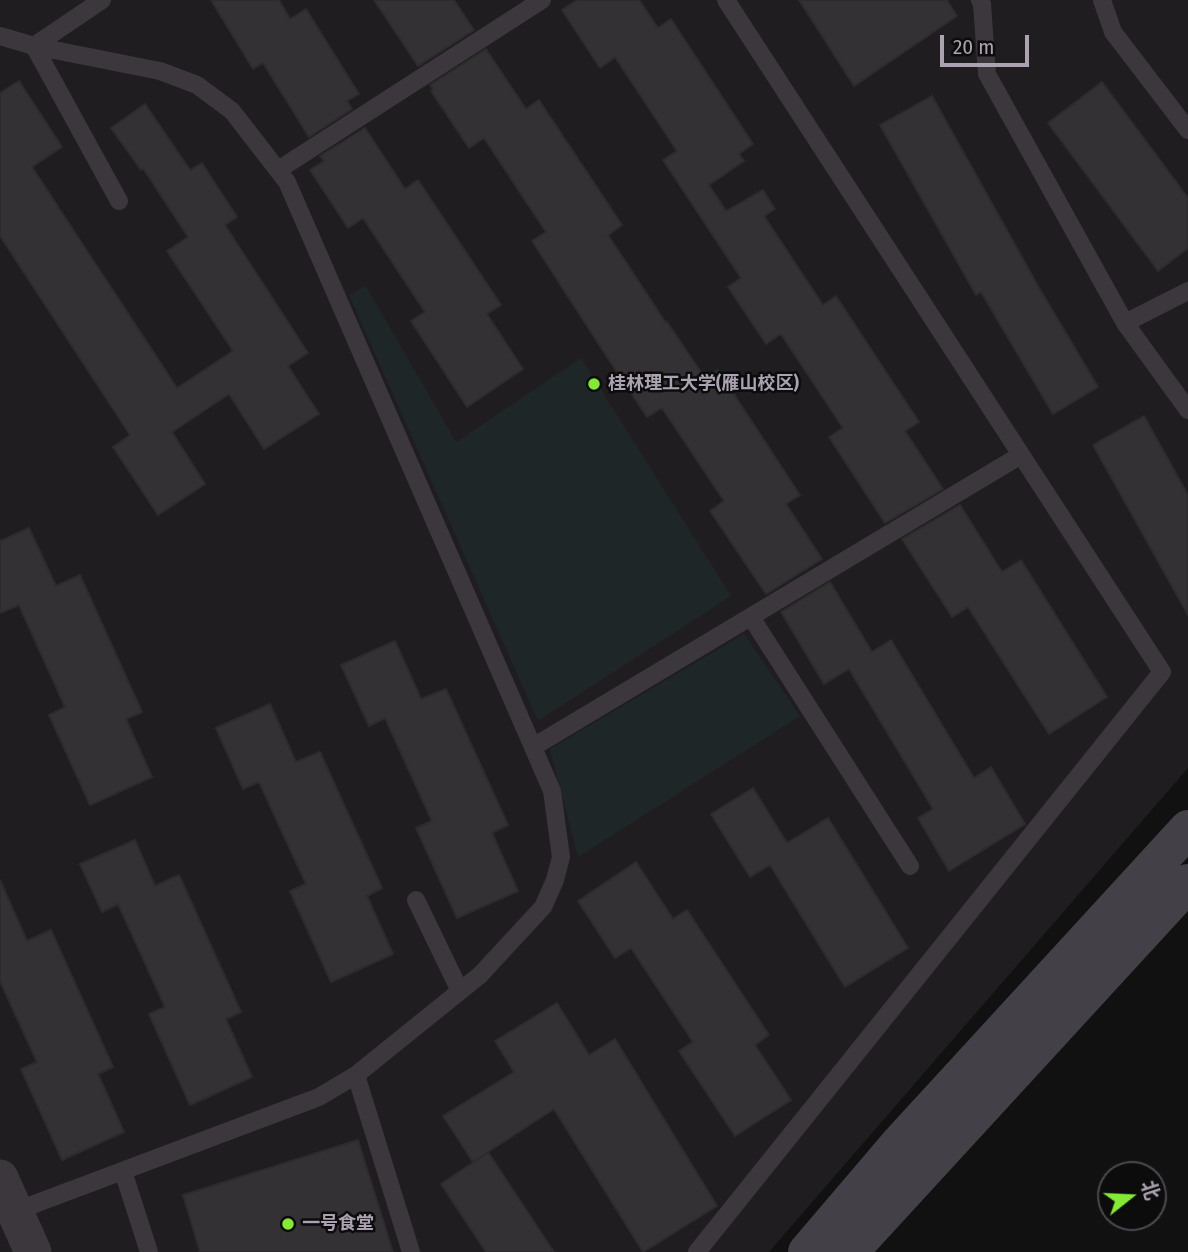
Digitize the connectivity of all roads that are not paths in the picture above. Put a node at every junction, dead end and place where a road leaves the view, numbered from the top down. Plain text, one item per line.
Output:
1 (102, 0) edge
2 (542, 0) edge
3 (726, 0) edge
4 (980, 0) edge
5 (1102, 0) edge
6 (0, 36) edge
7 (34, 46) junction
8 (1188, 130) edge
9 (278, 170) junction
10 (119, 201) dead end
11 (1188, 291) edge
12 (1125, 323) junction
13 (1188, 411) edge
14 (1021, 455) junction
15 (751, 617) junction
16 (533, 747) junction
17 (1188, 829) edge
18 (910, 866) dead end
19 (1188, 883) edge
20 (416, 900) dead end
21 (460, 990) junction
22 (356, 1075) junction
23 (123, 1171) junction
24 (0, 1178) edge
25 (16, 1211) junction
26 (33, 1252) edge
27 (149, 1252) edge
28 (411, 1252) edge
29 (697, 1252) edge
30 (807, 1252) edge
31 (849, 1252) edge

1 - 7 lane
2 - 9 lane
3 - 14 lane
4 - 12 lane
5 - 8 lane
6 - 7 lane
7 - 9 lane
7 - 10 lane
9 - 16 lane
11 - 12 lane
12 - 13 lane
14 - 15 lane
14 - 29 lane
15 - 16 lane
15 - 18 lane
16 - 21 lane
17 - 30 main road
19 - 31 main road
20 - 21 lane
21 - 22 lane
22 - 23 lane
22 - 28 lane
23 - 25 lane
23 - 27 lane
24 - 25 street
25 - 26 street

